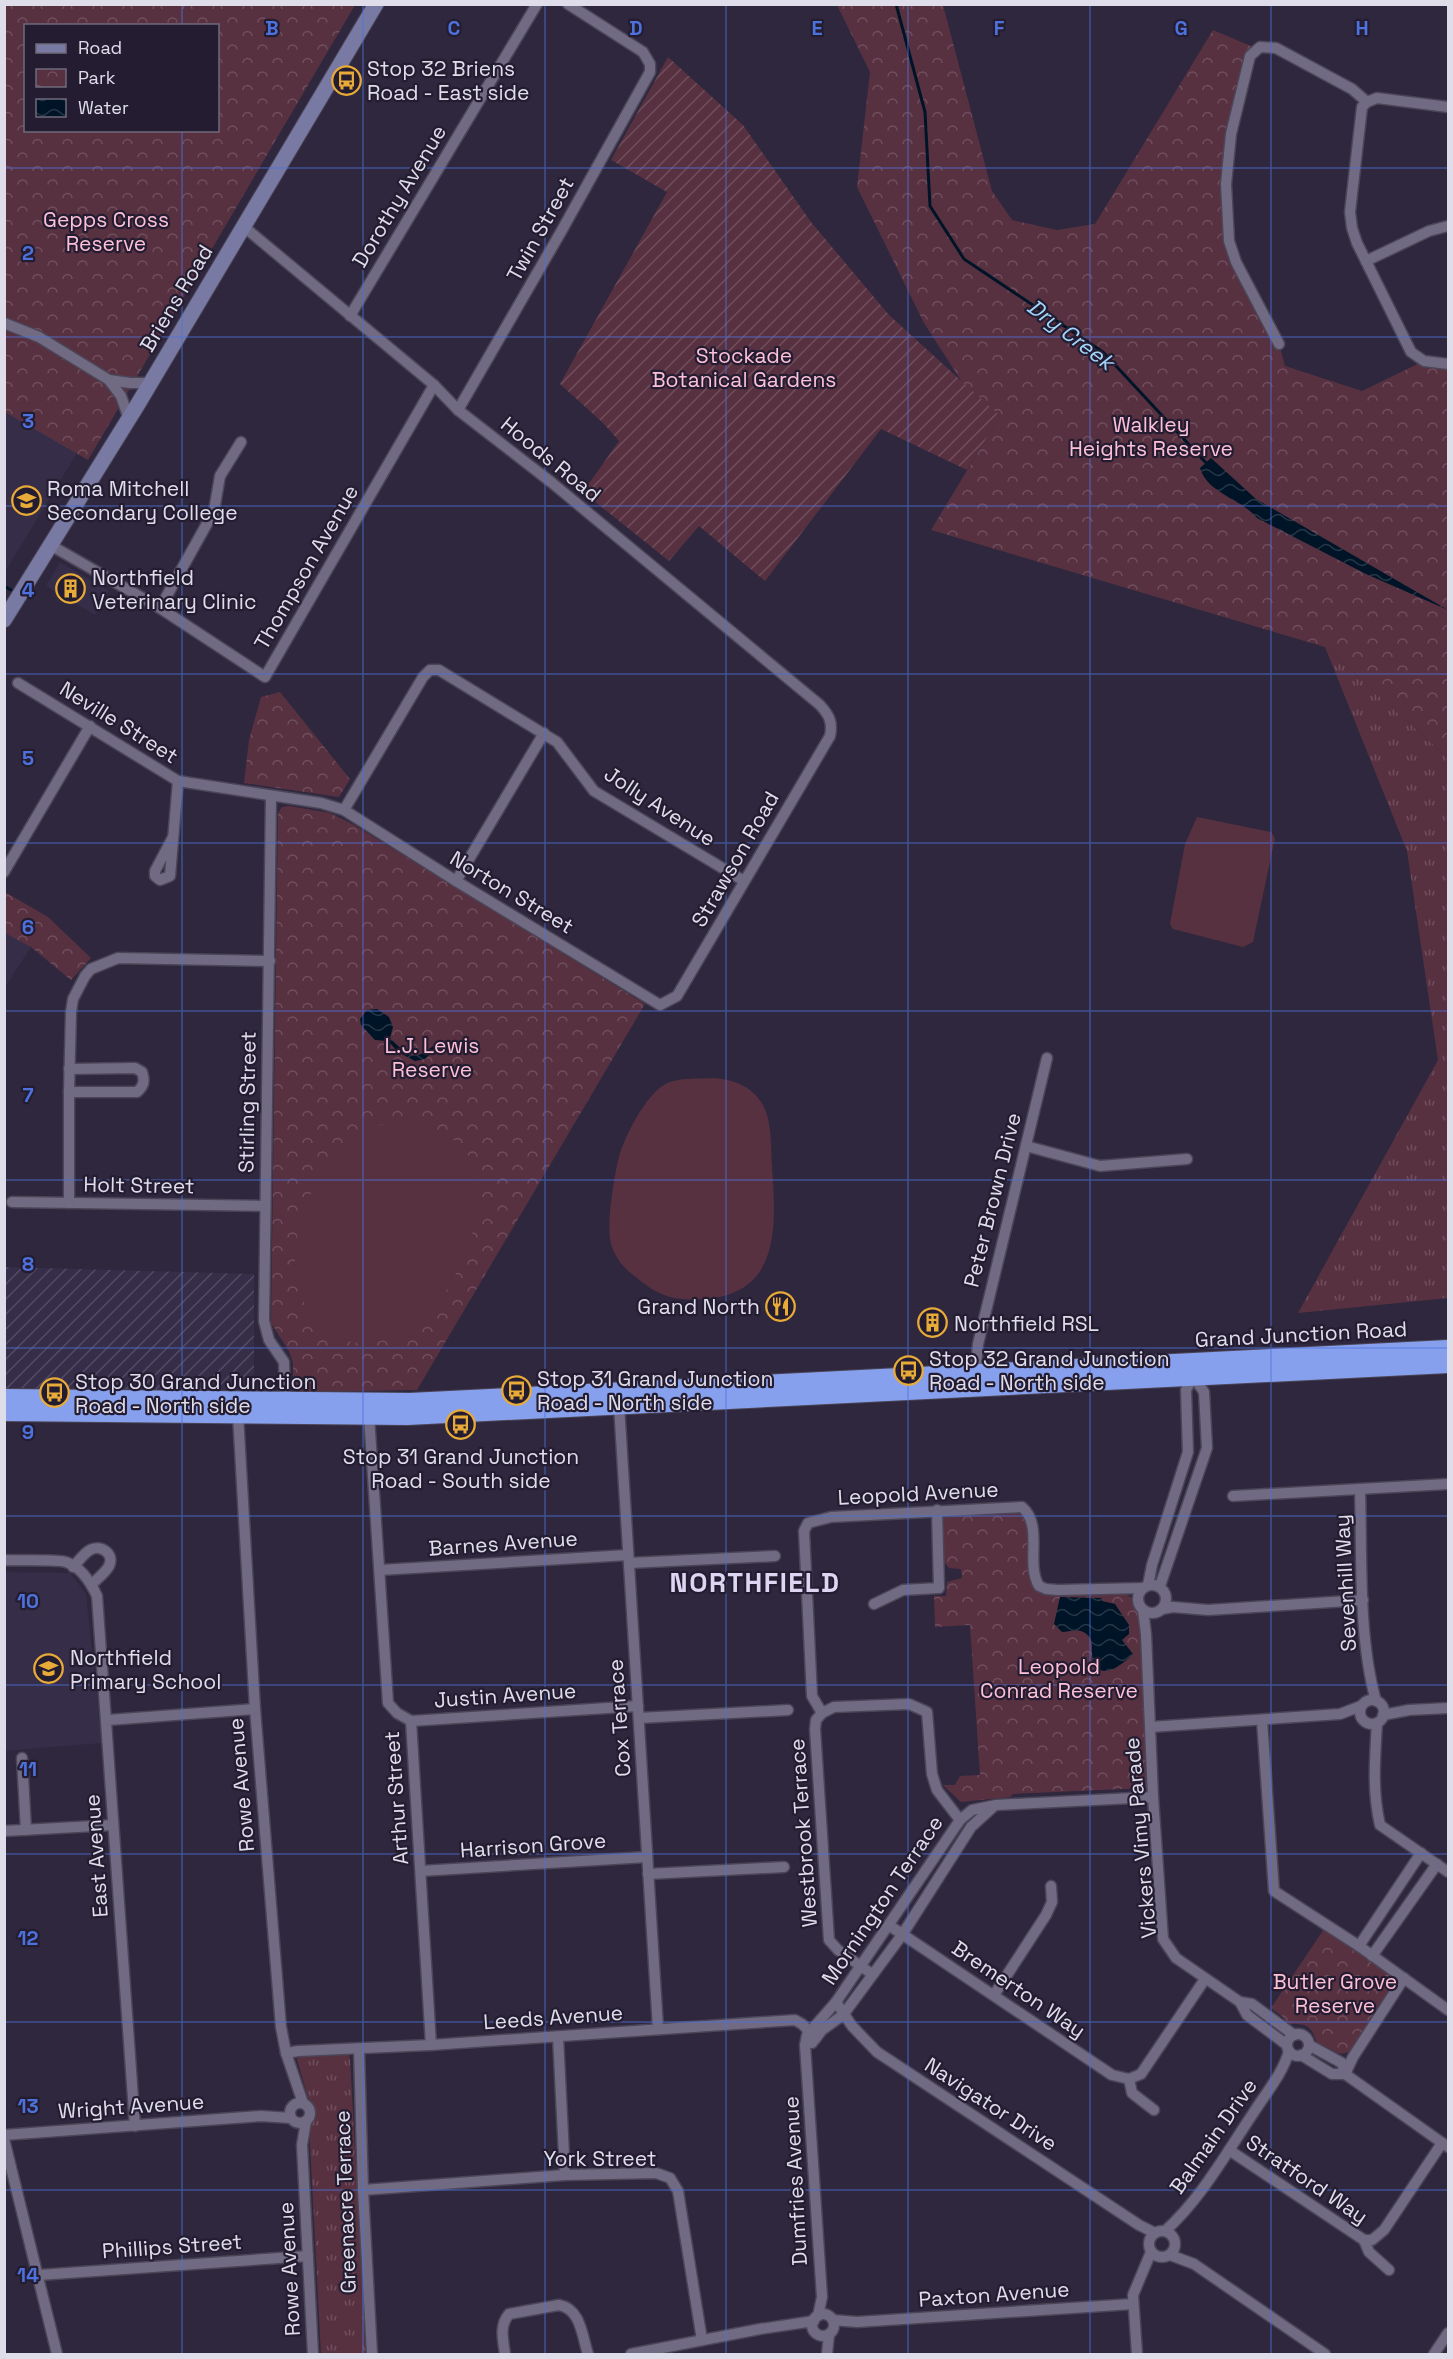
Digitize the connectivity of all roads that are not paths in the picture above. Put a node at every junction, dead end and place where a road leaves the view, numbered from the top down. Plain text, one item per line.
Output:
1 (376, 4) edge
2 (537, 4) edge
3 (568, 4) edge
4 (1367, 102) junction
5 (1449, 107) edge
6 (243, 226) junction
7 (1449, 226) edge
8 (1366, 261) junction
9 (351, 316) junction
10 (4, 323) edge
11 (1279, 344) dead end
12 (1449, 364) edge
13 (108, 380) junction
14 (151, 382) junction
15 (434, 385) junction
16 (458, 410) junction
17 (129, 419) junction
18 (242, 442) dead end
19 (52, 546) junction
20 (160, 608) junction
21 (6, 619) edge
22 (18, 682) dead end
23 (833, 724) joint
24 (90, 726) junction
25 (544, 733) junction
26 (178, 781) junction
27 (271, 797) junction
28 (344, 810) junction
29 (173, 837) dead end
30 (4, 872) edge
31 (456, 881) junction
32 (744, 881) junction
33 (270, 960) junction
34 (660, 1005) joint
35 (1047, 1058) dead end
36 (69, 1069) junction
37 (69, 1092) junction
38 (1026, 1146) junction
39 (1187, 1159) dead end
40 (12, 1202) dead end
41 (69, 1203) junction
42 (265, 1206) junction
43 (1449, 1349) edge
44 (1449, 1364) edge
45 (1193, 1369) junction
46 (975, 1380) junction
47 (4, 1398) edge
48 (619, 1399) junction
49 (153, 1407) junction
50 (284, 1409) junction
51 (4, 1412) edge
52 (238, 1415) junction
53 (369, 1416) junction
54 (1449, 1484) edge
55 (1360, 1489) junction
56 (1233, 1496) dead end
57 (938, 1510) junction
58 (804, 1531) joint
59 (775, 1556) dead end
60 (629, 1559) junction
61 (4, 1560) edge
62 (73, 1567) junction
63 (380, 1570) junction
64 (92, 1584) junction
65 (1145, 1586) junction
66 (1115, 1590) junction
67 (1163, 1590) junction
68 (1363, 1600) junction
69 (874, 1604) dead end
70 (1141, 1606) junction
71 (1188, 1607) junction
72 (1159, 1611) junction
73 (1146, 1634) junction
74 (638, 1706) junction
75 (1449, 1708) edge
76 (255, 1709) junction
77 (788, 1710) dead end
78 (1372, 1712) junction
79 (822, 1713) junction
80 (639, 1718) junction
81 (1262, 1719) junction
82 (108, 1720) junction
83 (411, 1720) junction
84 (1150, 1727) junction
85 (22, 1758) dead end
86 (1153, 1797) junction
87 (996, 1805) junction
88 (960, 1820) junction
89 (113, 1825) junction
90 (26, 1830) junction
91 (4, 1831) edge
92 (1421, 1853) junction
93 (647, 1857) junction
94 (1437, 1864) junction
95 (784, 1867) dead end
96 (421, 1871) junction
97 (1449, 1872) edge
98 (648, 1874) junction
99 (1051, 1886) dead end
100 (890, 1926) junction
101 (902, 1935) junction
102 (1359, 1946) junction
103 (1372, 1956) junction
104 (860, 1966) junction
105 (872, 1974) junction
106 (1404, 1978) junction
107 (1205, 1979) junction
108 (994, 1995) junction
109 (836, 2002) junction
110 (1240, 2002) junction
111 (1449, 2010) edge
112 (843, 2014) junction
113 (658, 2028) junction
114 (812, 2035) junction
115 (1294, 2035) junction
116 (558, 2037) junction
117 (431, 2045) junction
118 (1309, 2045) junction
119 (359, 2049) junction
120 (1294, 2052) junction
121 (286, 2054) junction
122 (1346, 2074) junction
123 (1129, 2079) junction
124 (1154, 2110) dead end
125 (297, 2113) junction
126 (135, 2126) junction
127 (4, 2137) edge
128 (1445, 2145) edge
129 (1229, 2150) junction
130 (565, 2175) junction
131 (363, 2190) junction
132 (1365, 2240) junction
133 (1163, 2244) junction
134 (308, 2256) junction
135 (1389, 2270) dead end
136 (39, 2275) junction
137 (1133, 2304) junction
138 (824, 2325) junction
139 (1449, 2333) edge
140 (702, 2340) junction
141 (57, 2355) edge
142 (313, 2355) edge
143 (372, 2355) edge
144 (505, 2355) edge
145 (588, 2355) edge
146 (632, 2355) edge
147 (825, 2355) edge
148 (1137, 2355) edge
149 (1325, 2355) edge
150 (1434, 2355) edge

1 - 6 main road, Briens Road
2 - 9 street, Dorothy Avenue
3 - 16 street, Twin Street
4 - 5 street
4 - 8 street
4 - 11 street
6 - 9 street, Hoods Road
6 - 14 main road, Briens Road
7 - 8 street
8 - 12 street
9 - 15 street, Hoods Road
10 - 13 street
13 - 14 street
13 - 17 street
14 - 17 main road, Briens Road
15 - 16 street, Hoods Road
15 - 20 street, Thompson Avenue
16 - 23 street, Hoods Road
17 - 19 main road, Briens Road
18 - 20 street
19 - 20 street, Thompson Avenue
19 - 21 main road, Briens Road
22 - 24 street, Neville Street
23 - 32 street, Strawson Road
24 - 26 street, Neville Street
24 - 30 street
25 - 28 street, Jolly Avenue
25 - 31 street
25 - 32 street, Jolly Avenue
26 - 27 street, Neville Street
26 - 29 street
27 - 28 street, Neville Street
27 - 33 street, Stirling Street
28 - 31 street, Norton Street
31 - 34 street, Norton Street
32 - 34 street, Strawson Road
33 - 36 street
33 - 42 street, Stirling Street
35 - 38 street, Peter Brown Drive
36 - 37 street
36 - 37 street
37 - 41 street
38 - 39 street
38 - 46 street, Peter Brown Drive
40 - 41 street, Holt Street
41 - 42 street, Holt Street
42 - 50 street, Stirling Street
43 - 45 highway, Grand Junction Road
44 - 45 highway, Grand Junction Road
45 - 46 highway, Grand Junction Road
45 - 65 street
45 - 67 street
46 - 48 highway, Grand Junction Road
47 - 49 highway, Grand Junction Road
48 - 50 highway, Grand Junction Road
48 - 53 highway, Grand Junction Road
48 - 60 street, Cox Terrace
49 - 50 highway, Grand Junction Road
49 - 51 highway, Grand Junction Road
49 - 52 highway, Grand Junction Road
50 - 52 highway, Grand Junction Road
50 - 53 highway, Grand Junction Road
52 - 76 street, Rowe Avenue
53 - 63 street, Arthur Street
54 - 55 street
55 - 56 street
55 - 68 street, Sevenhill Way
57 - 58 street, Leopold Avenue
57 - 66 street, Leopold Avenue
57 - 69 street
58 - 79 street, Westbrook Terrace
59 - 60 street, Barnes Avenue
60 - 63 street, Barnes Avenue
60 - 74 street, Cox Terrace
61 - 62 street
62 - 64 street, East Avenue
62 - 64 street
63 - 83 street, Arthur Street
64 - 82 street, East Avenue
65 - 66 street, Leopold Avenue
65 - 67 street
65 - 70 street
66 - 70 street, Leopold Avenue
67 - 71 street
67 - 72 street
68 - 71 street
68 - 78 street, Sevenhill Way
70 - 72 street
70 - 73 street, Vickers Vimy Parade
71 - 72 street
72 - 73 street, Vickers Vimy Parade
73 - 84 street, Vickers Vimy Parade
74 - 80 street, Cox Terrace
74 - 83 street, Justin Avenue
75 - 78 street
76 - 82 street
76 - 121 street, Rowe Avenue
77 - 80 street
78 - 81 street
78 - 92 street, Sevenhill Way
79 - 88 street
79 - 104 street, Westbrook Terrace
80 - 93 street, Cox Terrace
81 - 84 street
81 - 102 street
82 - 89 street, East Avenue
83 - 96 street, Arthur Street
84 - 86 street, Vickers Vimy Parade
85 - 90 street
86 - 87 street, Mornington Terrace
86 - 107 street, Vickers Vimy Parade
87 - 88 street, Mornington Terrace
87 - 101 street, Mornington Terrace
88 - 100 street, Mornington Terrace
89 - 90 street
89 - 126 street, East Avenue
90 - 91 street
92 - 94 street, Sevenhill Way
92 - 102 street
93 - 96 street, Harrison Grove
93 - 98 street, Cox Terrace
94 - 97 street, Sevenhill Way
94 - 103 street
95 - 98 street
96 - 117 street, Arthur Street
98 - 113 street, Cox Terrace
99 - 108 street
100 - 101 street, Bremerton Way
100 - 104 street, Mornington Terrace
101 - 105 street, Mornington Terrace
101 - 108 street, Bremerton Way
102 - 103 street
103 - 106 street
104 - 105 street, Westbrook Terrace
104 - 109 street, Mornington Terrace
105 - 112 street, Mornington Terrace
106 - 111 street
106 - 122 street
107 - 110 street, Vickers Vimy Parade
107 - 123 street
108 - 123 street, Bremerton Way
109 - 112 street, Navigator Drive
109 - 114 street, Mornington Terrace
110 - 115 street, Vickers Vimy Parade
110 - 120 street, Vickers Vimy Parade
112 - 114 street, Mornington Terrace
112 - 133 street, Navigator Drive
113 - 114 street, Leeds Avenue
113 - 116 street, Leeds Avenue
114 - 138 street, Dumfries Avenue
115 - 118 street
115 - 120 street
116 - 117 street, Leeds Avenue
116 - 130 street
117 - 119 street, Leeds Avenue
118 - 120 street
118 - 122 street, Vickers Vimy Parade
119 - 121 street, Leeds Avenue
119 - 131 street, Greenacre Terrace
120 - 122 street, Vickers Vimy Parade
120 - 129 street, Balmain Drive
121 - 125 street, Rowe Avenue
122 - 128 street, Vickers Vimy Parade
123 - 124 street
125 - 126 street, Wright Avenue
125 - 134 street, Rowe Avenue
126 - 127 street, Wright Avenue
127 - 136 street
128 - 132 street, Stratford Way
129 - 132 street, Stratford Way
129 - 133 street, Balmain Drive
130 - 131 street, York Street
130 - 140 street, York Street
131 - 143 street, Greenacre Terrace
132 - 135 street, Stratford Way
133 - 137 street, Balmain Drive
133 - 149 street, Navigator Drive
134 - 136 street, Phillips Street
134 - 142 street, Rowe Avenue
136 - 141 street
137 - 138 street, Paxton Avenue
137 - 148 street, Balmain Drive
138 - 140 street, Paxton Avenue
138 - 147 street, Dumfries Avenue
139 - 150 street
140 - 146 street, Paxton Avenue
144 - 145 street

